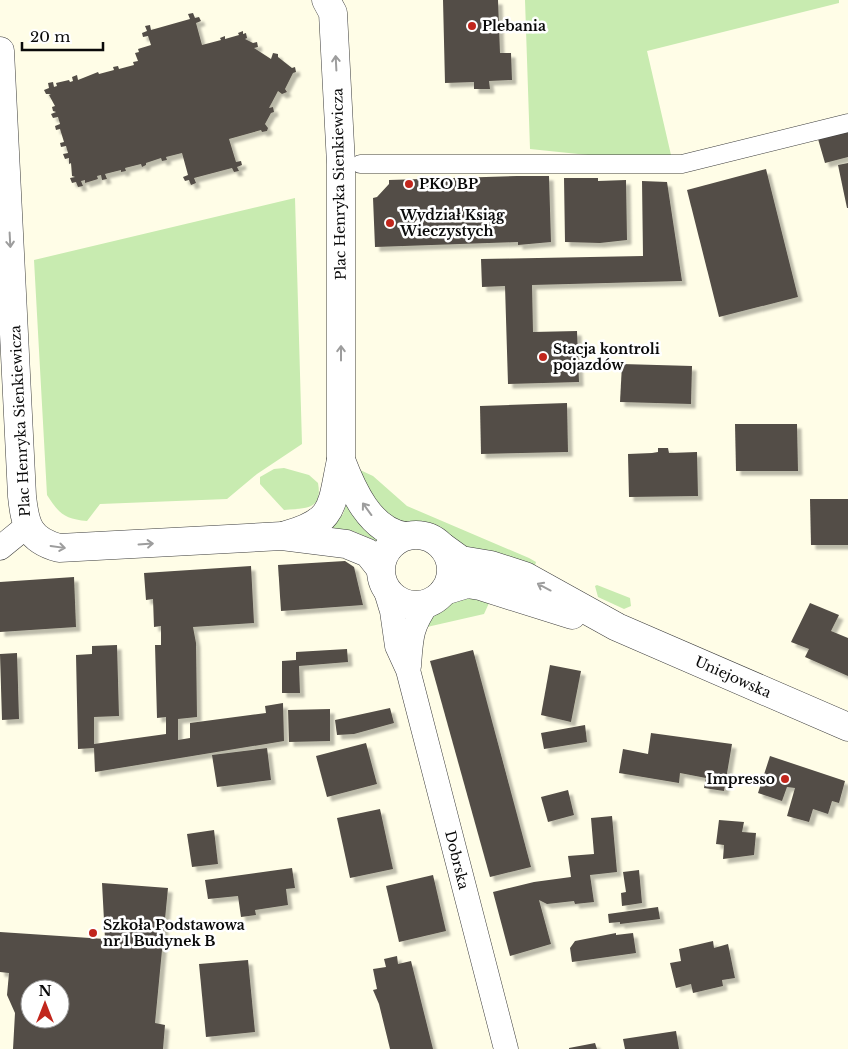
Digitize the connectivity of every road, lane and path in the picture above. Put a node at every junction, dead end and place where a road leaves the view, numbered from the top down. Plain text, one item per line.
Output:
1 (326, 0) edge
2 (0, 52) edge
3 (848, 123) edge
4 (360, 164) dead end
5 (9, 395) edge
6 (341, 460) junction
7 (27, 526) junction
8 (282, 536) junction
9 (405, 536) junction
10 (443, 547) junction
11 (0, 548) edge
12 (383, 578) junction
13 (436, 597) junction
14 (617, 627) junction
15 (408, 670) junction
16 (848, 727) edge
17 (506, 1049) edge

6 -> 1 street, Plac Henryka Sienkiewicza
2 -> 5 street, Plac Henryka Sienkiewicza
3 - 4 street
5 - 7 street, Plac Henryka Sienkiewicza
6 - 8 street, Plac Henryka Sienkiewicza
9 -> 6 street, Plac Henryka Sienkiewicza
7 -> 8 street, Plac Henryka Sienkiewicza
7 - 11 street
8 - 12 street, Plac Henryka Sienkiewicza
9 - 10 street
9 - 12 street
10 - 13 street
14 -> 10 street, Uniejowska
12 - 13 street
12 - 15 street, Dobrska
13 - 14 street, Uniejowska
13 - 15 street, Dobrska
14 - 16 street, Uniejowska
15 - 17 street, Dobrska

